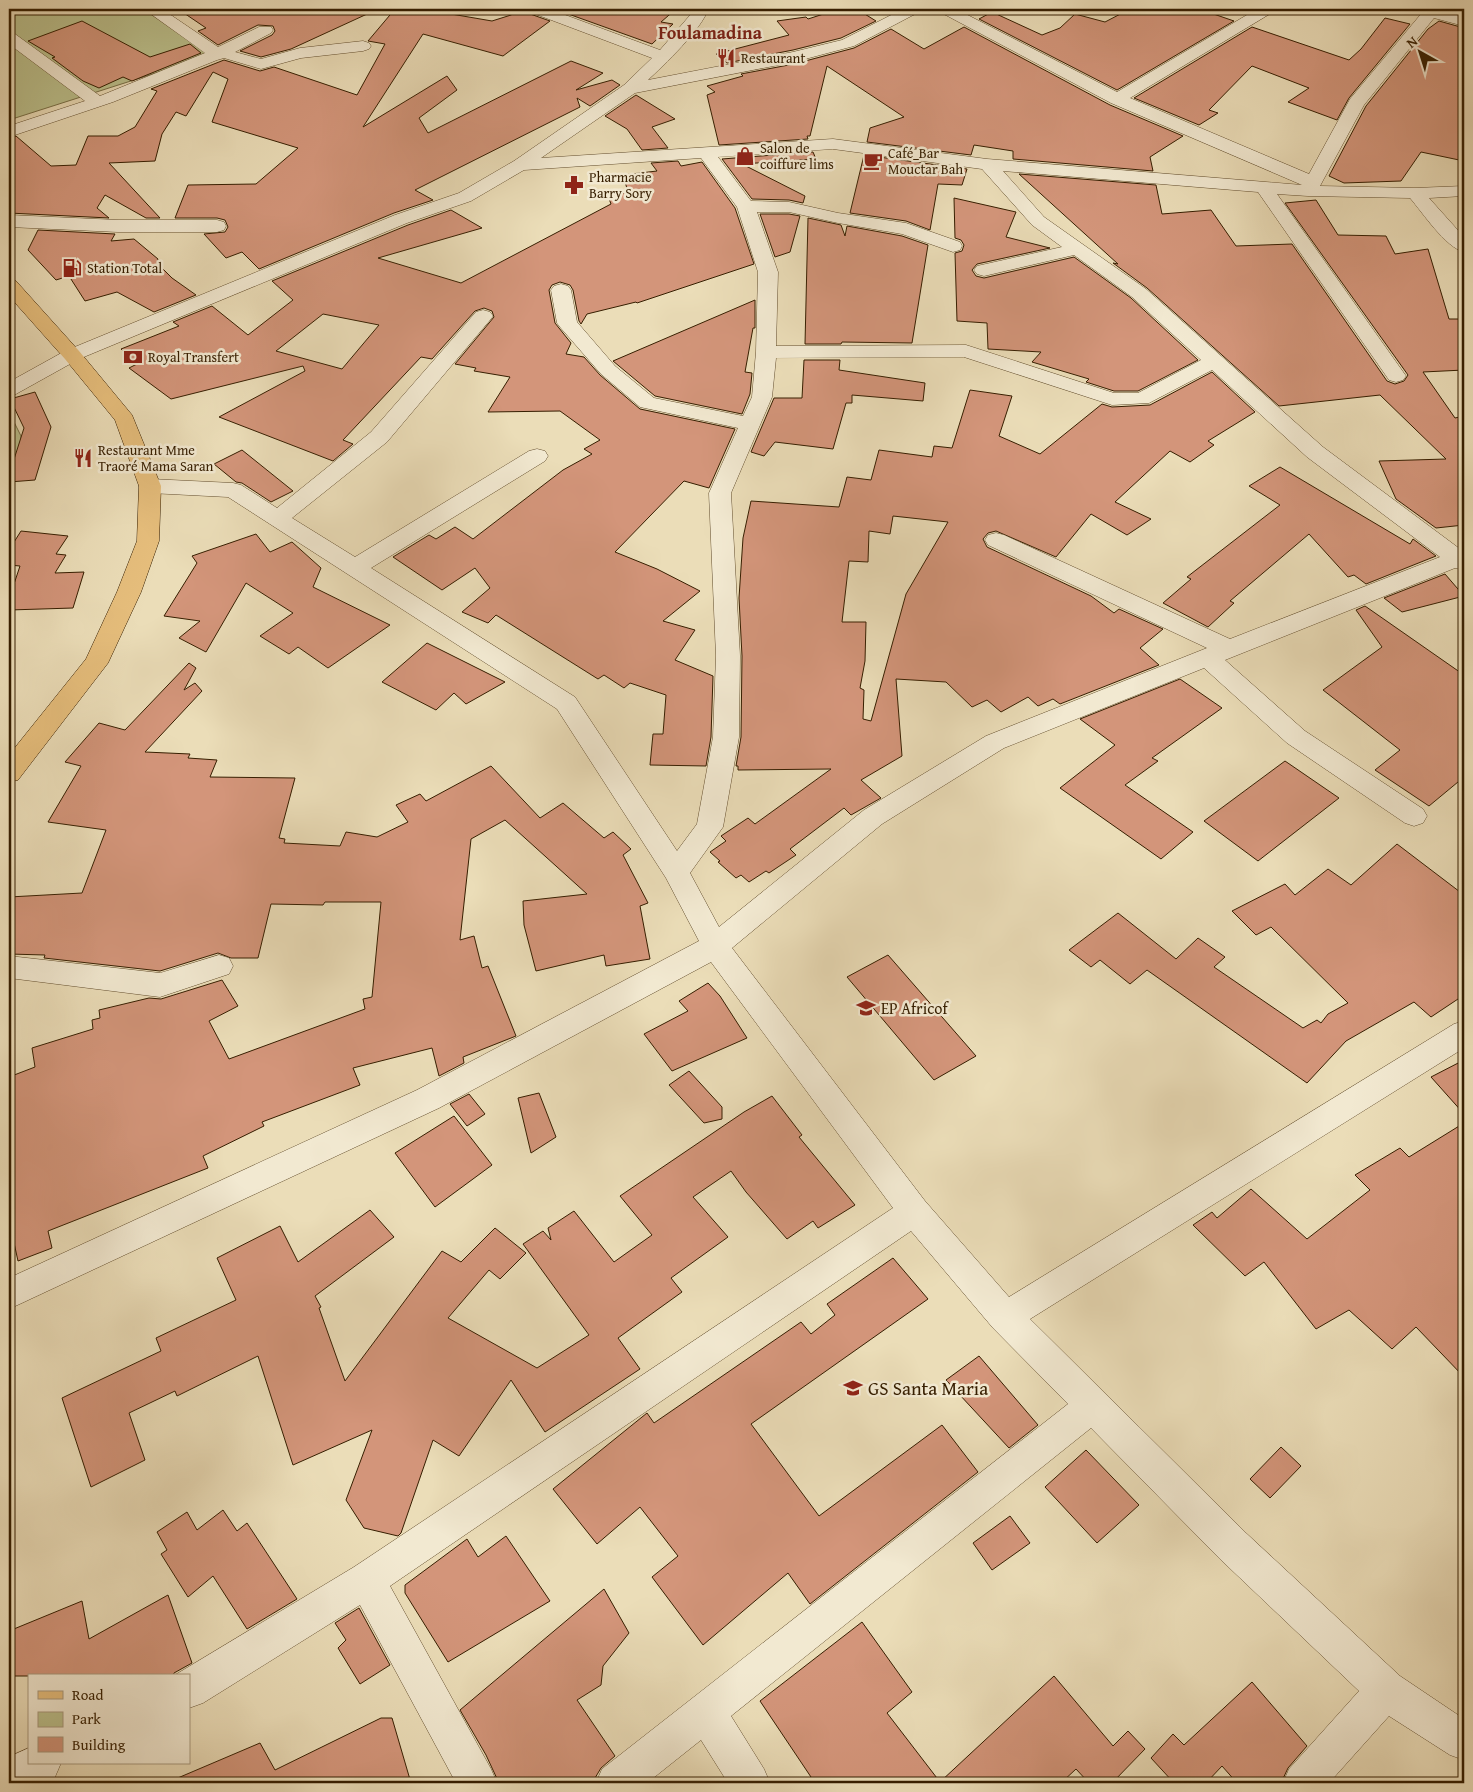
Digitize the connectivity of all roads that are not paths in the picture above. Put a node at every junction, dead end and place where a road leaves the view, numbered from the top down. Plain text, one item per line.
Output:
1 (152, 9) edge
2 (535, 9) edge
3 (700, 9) edge
4 (914, 9) edge
5 (945, 9) edge
6 (1268, 9) edge
7 (1427, 10) edge
8 (1464, 20) edge
9 (265, 30) dead end
10 (9, 36) edge
11 (363, 46) dead end
12 (220, 54) junction
13 (663, 56) junction
14 (630, 89) junction
15 (1117, 99) junction
16 (98, 102) junction
17 (9, 132) edge
18 (706, 153) junction
19 (987, 164) junction
20 (520, 165) junction
21 (1263, 187) junction
22 (1310, 187) junction
23 (1464, 191) edge
24 (1415, 193) junction
25 (746, 206) junction
26 (9, 221) edge
27 (217, 226) dead end
28 (953, 246) dead end
29 (1464, 246) edge
30 (1077, 248) junction
31 (984, 270) dead end
32 (9, 285) edge
33 (562, 290) dead end
34 (482, 316) dead end
35 (766, 352) junction
36 (72, 355) junction
37 (1214, 360) junction
38 (1396, 376) dead end
39 (9, 390) edge
40 (750, 424) junction
41 (537, 456) dead end
42 (150, 486) junction
43 (278, 519) junction
44 (996, 540) dead end
45 (1461, 560) edge
46 (354, 568) junction
47 (1219, 654) junction
48 (13, 761) edge
49 (1414, 816) dead end
50 (676, 872) junction
51 (714, 946) junction
52 (219, 966) dead end
53 (9, 967) edge
54 (1464, 1033) edge
55 (914, 1211) junction
56 (9, 1294) edge
57 (1005, 1317) junction
58 (1093, 1405) junction
59 (367, 1580) junction
60 (190, 1688) edge
61 (1386, 1690) junction
62 (706, 1712) junction
63 (1464, 1741) edge
64 (39, 1764) edge
65 (9, 1777) edge
66 (476, 1783) edge
67 (616, 1783) edge
68 (750, 1783) edge
69 (1303, 1783) edge

1 - 12 street
2 - 13 street
3 - 13 street
4 - 14 street
5 - 15 street
6 - 15 street
7 - 8 street
7 - 22 street
9 - 12 street
10 - 16 street
11 - 12 street
12 - 16 street
13 - 14 street
14 - 20 street
15 - 22 street
16 - 17 street
18 - 19 street
18 - 20 street
18 - 25 street
19 - 21 street
19 - 30 street
20 - 36 street
21 - 22 street
21 - 38 street
22 - 24 street
23 - 24 street
24 - 29 street
25 - 28 street
25 - 35 street
26 - 27 street
30 - 31 street
30 - 37 street
32 - 36 main road
33 - 40 street
34 - 43 street
35 - 37 street
35 - 40 street
36 - 39 street
36 - 42 main road
37 - 45 street
40 - 50 street
41 - 46 street
42 - 43 street
42 - 48 main road
43 - 46 street
44 - 47 street
45 - 47 street
46 - 50 street
47 - 49 street
47 - 51 street
50 - 51 street
51 - 55 street
51 - 56 street
52 - 53 street
54 - 57 street
55 - 57 street
55 - 59 street
57 - 58 street
58 - 61 street
58 - 62 street
59 - 60 street
59 - 66 street
61 - 63 street
61 - 69 street
62 - 67 street
62 - 68 street
64 - 65 street

